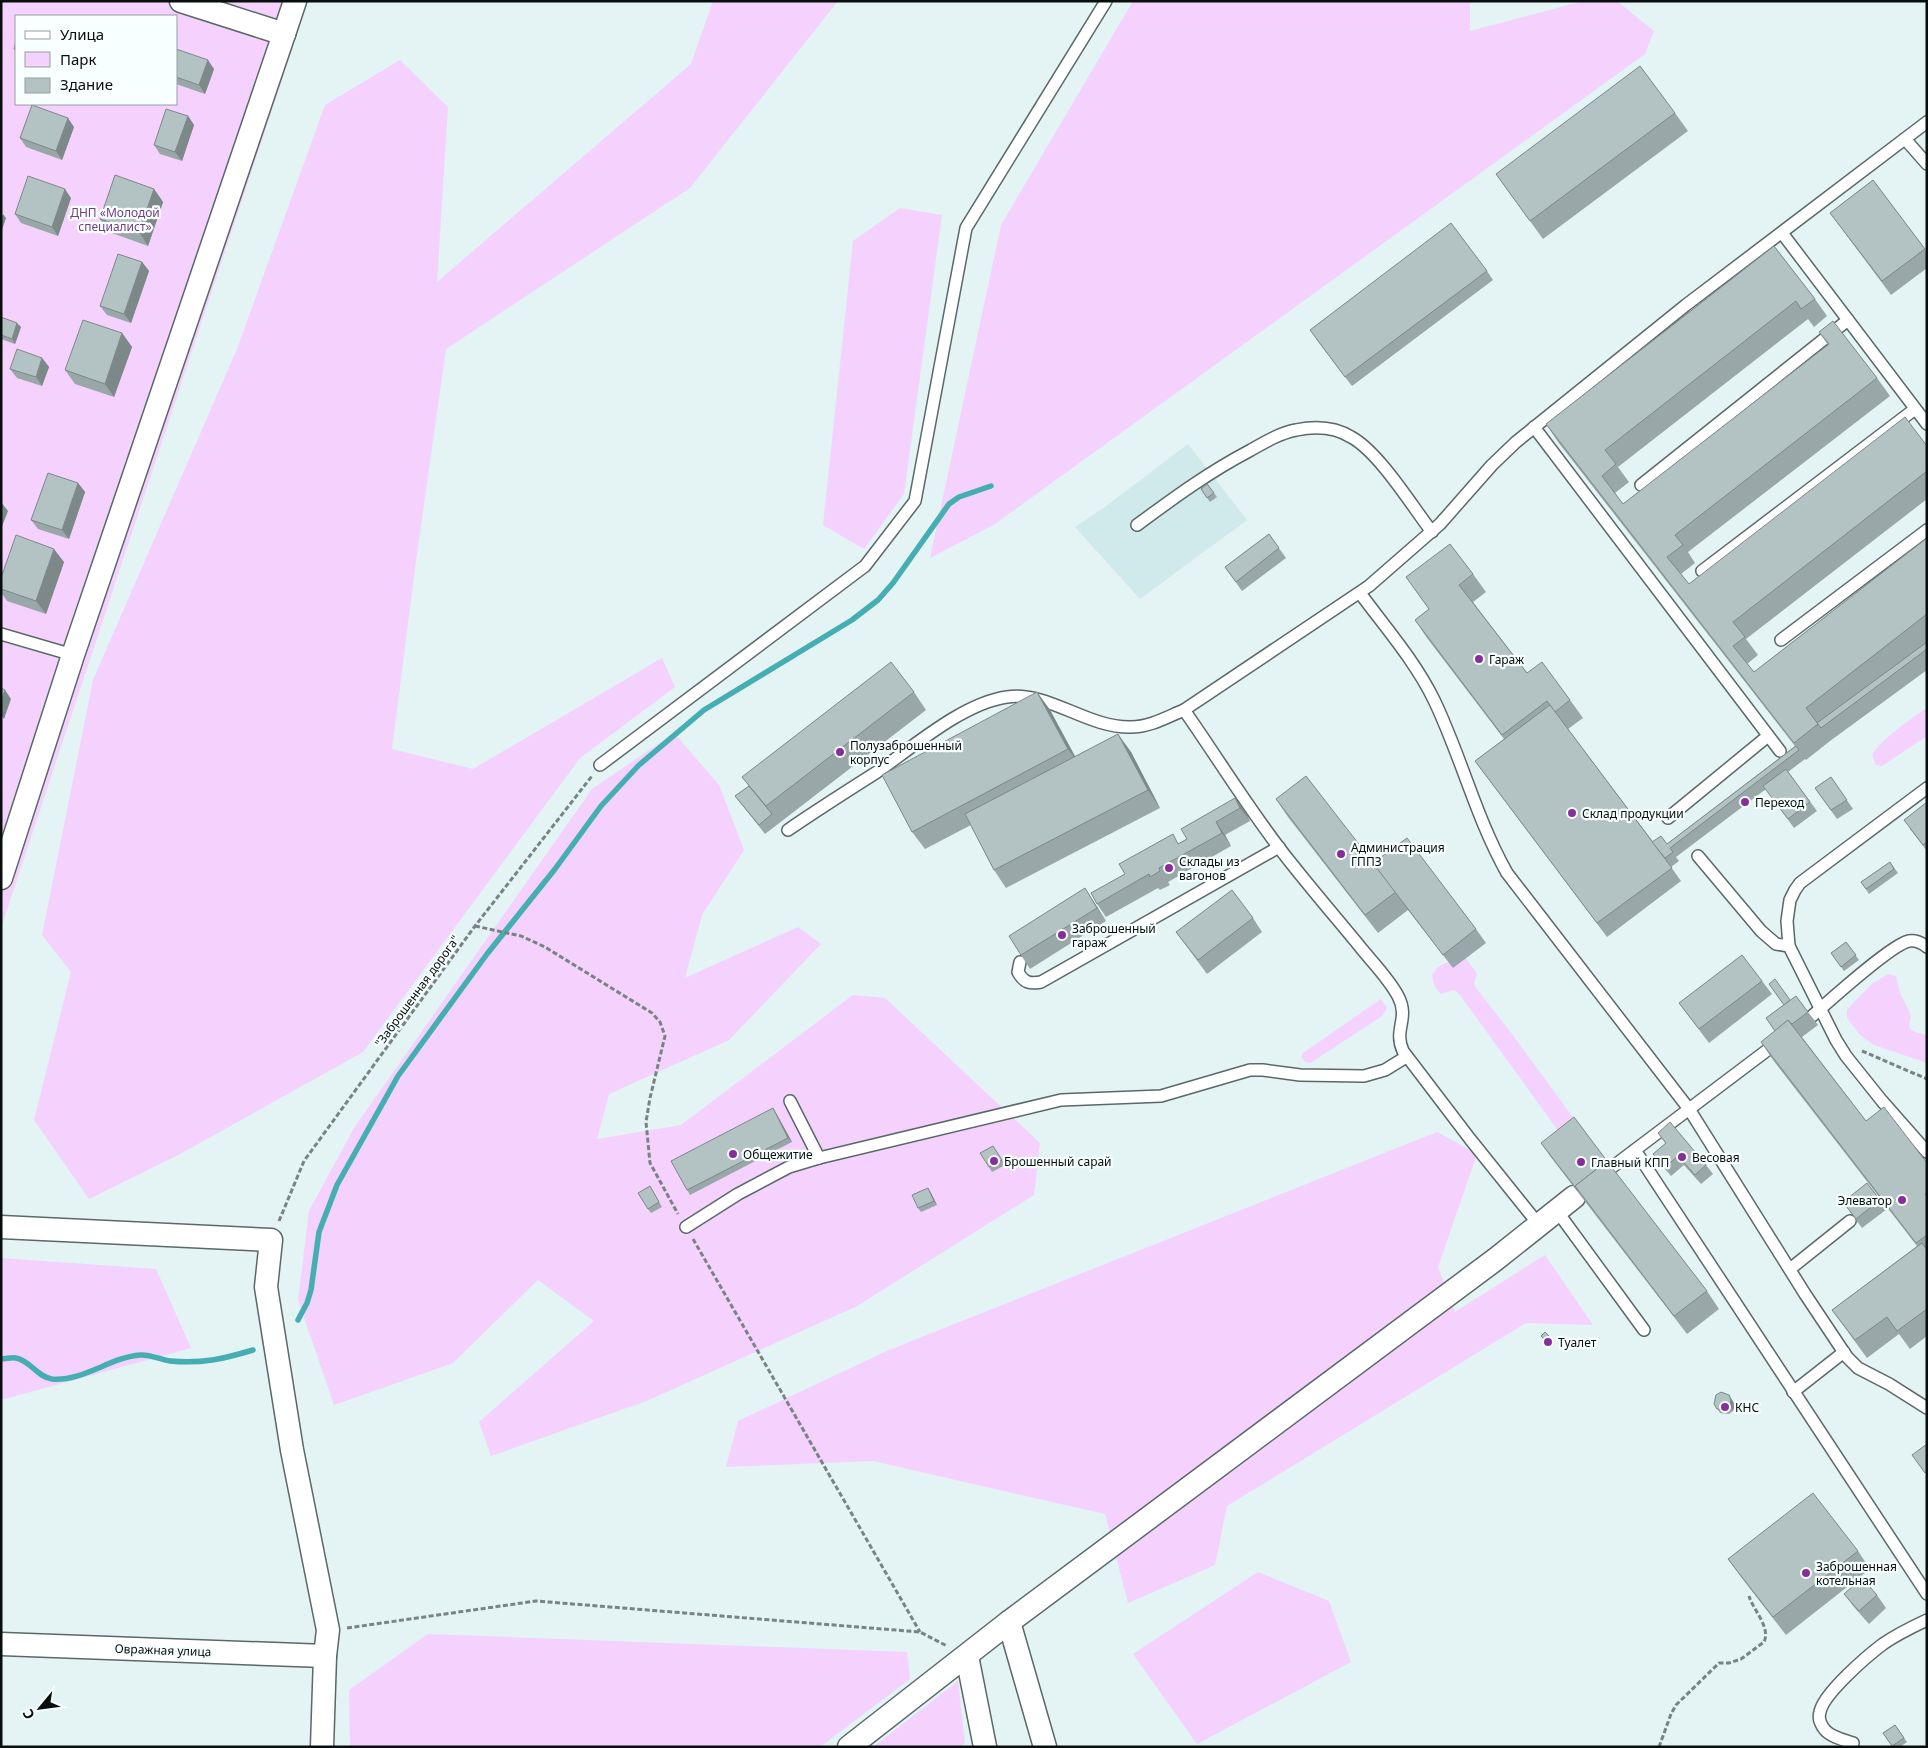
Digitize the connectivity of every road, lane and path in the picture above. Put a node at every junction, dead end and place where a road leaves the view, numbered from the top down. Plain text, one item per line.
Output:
1 (181, 1) edge
2 (295, 1) edge
3 (1106, 1) edge
4 (284, 34) junction
5 (1927, 122) edge
6 (1905, 139) junction
7 (1927, 164) edge
8 (1782, 232) junction
9 (1848, 320) junction
10 (1915, 409) junction
11 (1927, 424) edge
12 (1534, 427) junction
13 (1641, 485) dead end
14 (1137, 525) dead end
15 (1927, 530) edge
16 (1432, 532) junction
17 (1702, 571) edge
18 (1360, 593) junction
19 (1, 634) edge
20 (1781, 640) dead end
21 (73, 655) junction
22 (1184, 710) junction
23 (1768, 736) junction
24 (1780, 751) dead end
25 (600, 766) joint
26 (1927, 788) edge
27 (1668, 818) dead end
28 (788, 830) dead end
29 (1279, 847) junction
30 (1698, 856) dead end
31 (1, 878) edge
32 (475, 926) junction
33 (1789, 946) junction
34 (1927, 947) edge
35 (1020, 962) edge
36 (1821, 1008) junction
37 (1811, 1017) dead end
38 (1782, 1039) edge
39 (1836, 1040) junction
40 (1406, 1057) junction
41 (1927, 1079) edge
42 (790, 1102) dead end
43 (1689, 1109) junction
44 (1634, 1150) junction
45 (1927, 1152) edge
46 (819, 1158) junction
47 (1611, 1168) edge
48 (1574, 1197) edge
49 (1557, 1211) junction
50 (1850, 1221) edge
51 (1539, 1225) junction
52 (1, 1227) edge
53 (686, 1227) junction
54 (271, 1240) junction
55 (1790, 1270) junction
56 (1644, 1330) dead end
57 (1844, 1352) junction
58 (1793, 1392) junction
59 (1927, 1408) edge
60 (1927, 1594) edge
61 (1749, 1596) edge
62 (1927, 1620) edge
63 (1010, 1622) junction
64 (328, 1630) junction
65 (920, 1632) junction
66 (1, 1644) edge
67 (325, 1656) junction
68 (967, 1656) junction
69 (1853, 1743) dead end
70 (322, 1747) edge
71 (849, 1747) edge
72 (985, 1747) edge
73 (1045, 1747) edge
74 (1660, 1747) edge

1 - 4 street
2 - 4 street
3 - 25 lane
4 - 21 street
5 - 6 lane
6 - 7 lane
6 - 8 lane
8 - 9 lane
8 - 12 lane
9 - 10 lane
9 - 13 lane
10 - 11 lane
10 - 17 lane
12 - 16 lane
12 - 23 lane
14 - 16 lane
15 - 20 lane
16 - 18 lane
18 - 22 lane
18 - 43 lane
19 - 21 lane
21 - 31 street
22 - 28 lane
22 - 29 lane
23 - 24 lane
23 - 27 lane
25 - 32 path, "Заброшенная дорога"
26 - 33 lane
29 - 35 lane
29 - 40 lane
30 - 33 lane
32 - 53 path
32 - 54 path, "Заброшенная дорога"
33 - 36 lane
34 - 36 lane
36 - 37 lane
36 - 39 lane
38 - 43 lane
39 - 41 path
39 - 45 lane
40 - 46 lane
40 - 51 lane
42 - 46 lane
43 - 44 lane
43 - 55 lane
44 - 47 lane
44 - 58 lane
46 - 53 lane
48 - 49 street
49 - 51 street
49 - 56 lane
50 - 55 lane
51 - 63 street
52 - 54 street
53 - 65 path
54 - 64 street
55 - 57 lane
57 - 58 lane
57 - 59 lane
58 - 60 lane
61 - 74 path
62 - 69 lane
63 - 68 street
63 - 73 street
64 - 65 path
64 - 67 street
65 - 68 path
66 - 67 street, Овражная улица
67 - 70 street
68 - 71 street
68 - 72 street

